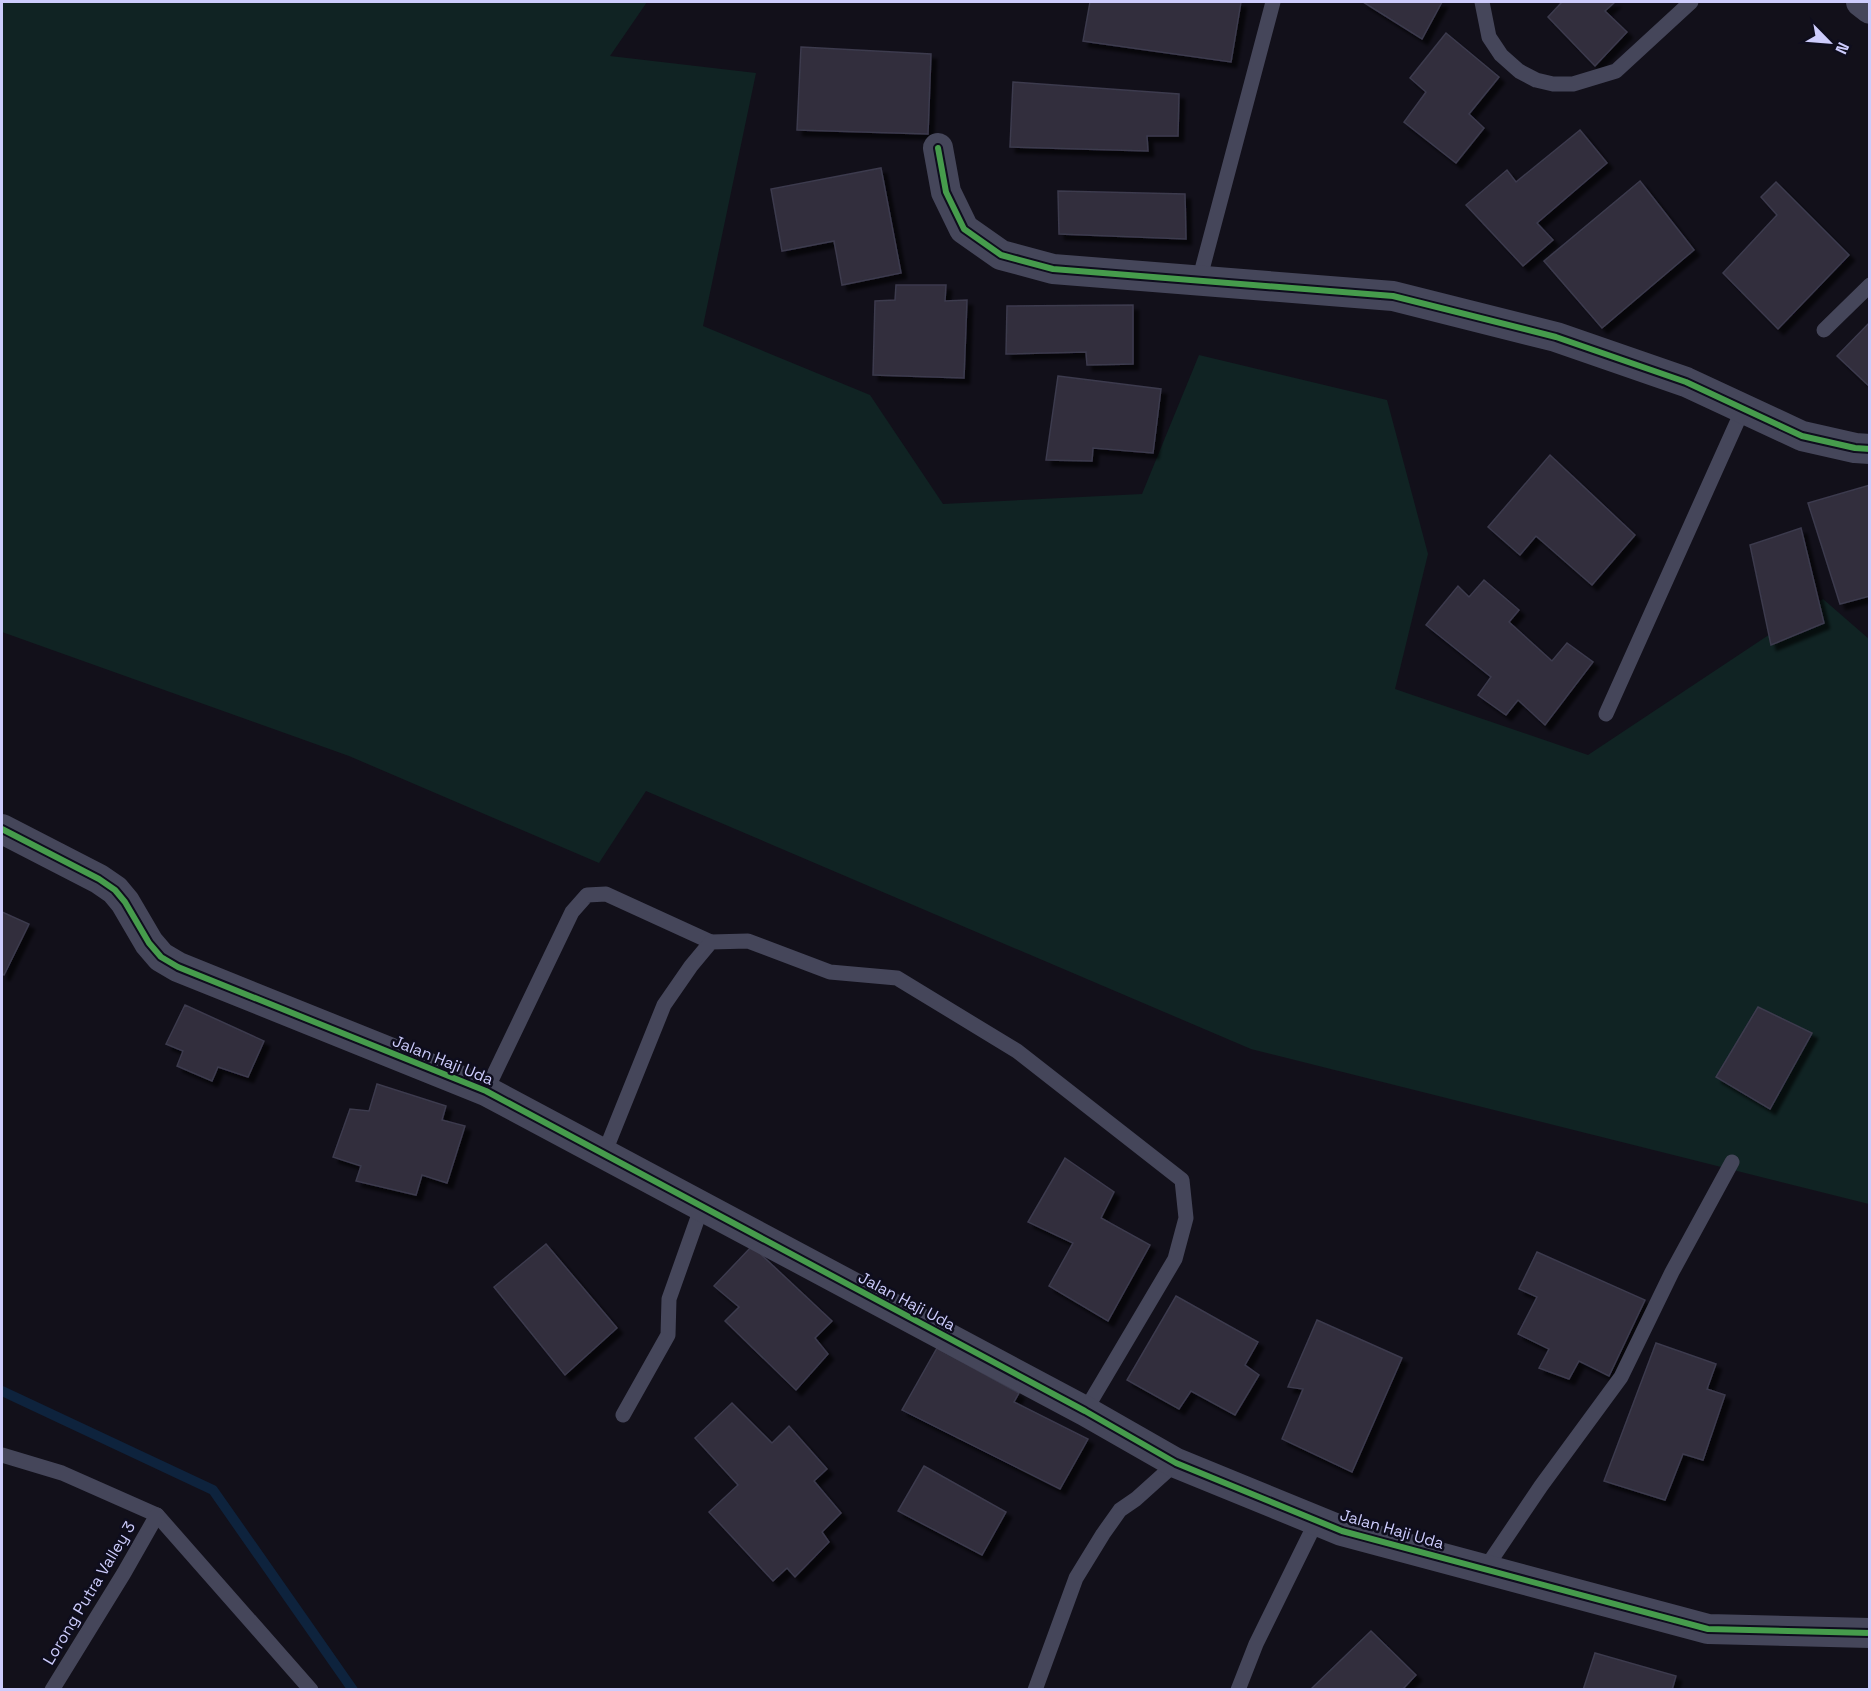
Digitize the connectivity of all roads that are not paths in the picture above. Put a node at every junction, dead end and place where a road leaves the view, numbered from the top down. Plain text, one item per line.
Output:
1 (1274, 2) edge
2 (1482, 2) edge
3 (1691, 2) edge
4 (1861, 2) edge
5 (1869, 9) edge
6 (938, 148) dead end
7 (1199, 281) junction
8 (1869, 285) edge
9 (1824, 330) dead end
10 (1743, 409) junction
11 (1869, 449) edge
12 (1606, 714) dead end
13 (2, 829) edge
14 (711, 942) junction
15 (486, 1091) junction
16 (604, 1154) junction
17 (1731, 1162) dead end
18 (702, 1206) junction
19 (1084, 1411) junction
20 (623, 1415) dead end
21 (2, 1455) edge
22 (1176, 1463) junction
23 (157, 1515) junction
24 (1317, 1520) junction
25 (1485, 1569) junction
26 (1869, 1633) edge
27 (52, 1689) edge
28 (311, 1689) edge
29 (1035, 1689) edge
30 (1238, 1689) edge

1 - 7 lane
2 - 3 lane
4 - 5 street
6 - 7 street
7 - 10 street
8 - 9 lane
10 - 11 street
10 - 12 lane
13 - 15 street, Jalan Haji Uda
14 - 15 lane
14 - 16 lane
14 - 19 lane
15 - 16 street, Jalan Haji Uda
16 - 18 street, Jalan Haji Uda
17 - 25 lane
18 - 19 street, Jalan Haji Uda
18 - 20 lane
19 - 22 street, Jalan Haji Uda
21 - 23 lane
22 - 24 street, Jalan Haji Uda
22 - 29 lane
23 - 27 lane, Lorong Putra Valley 3
23 - 28 lane
24 - 25 street, Jalan Haji Uda
24 - 30 lane
25 - 26 street, Jalan Haji Uda

